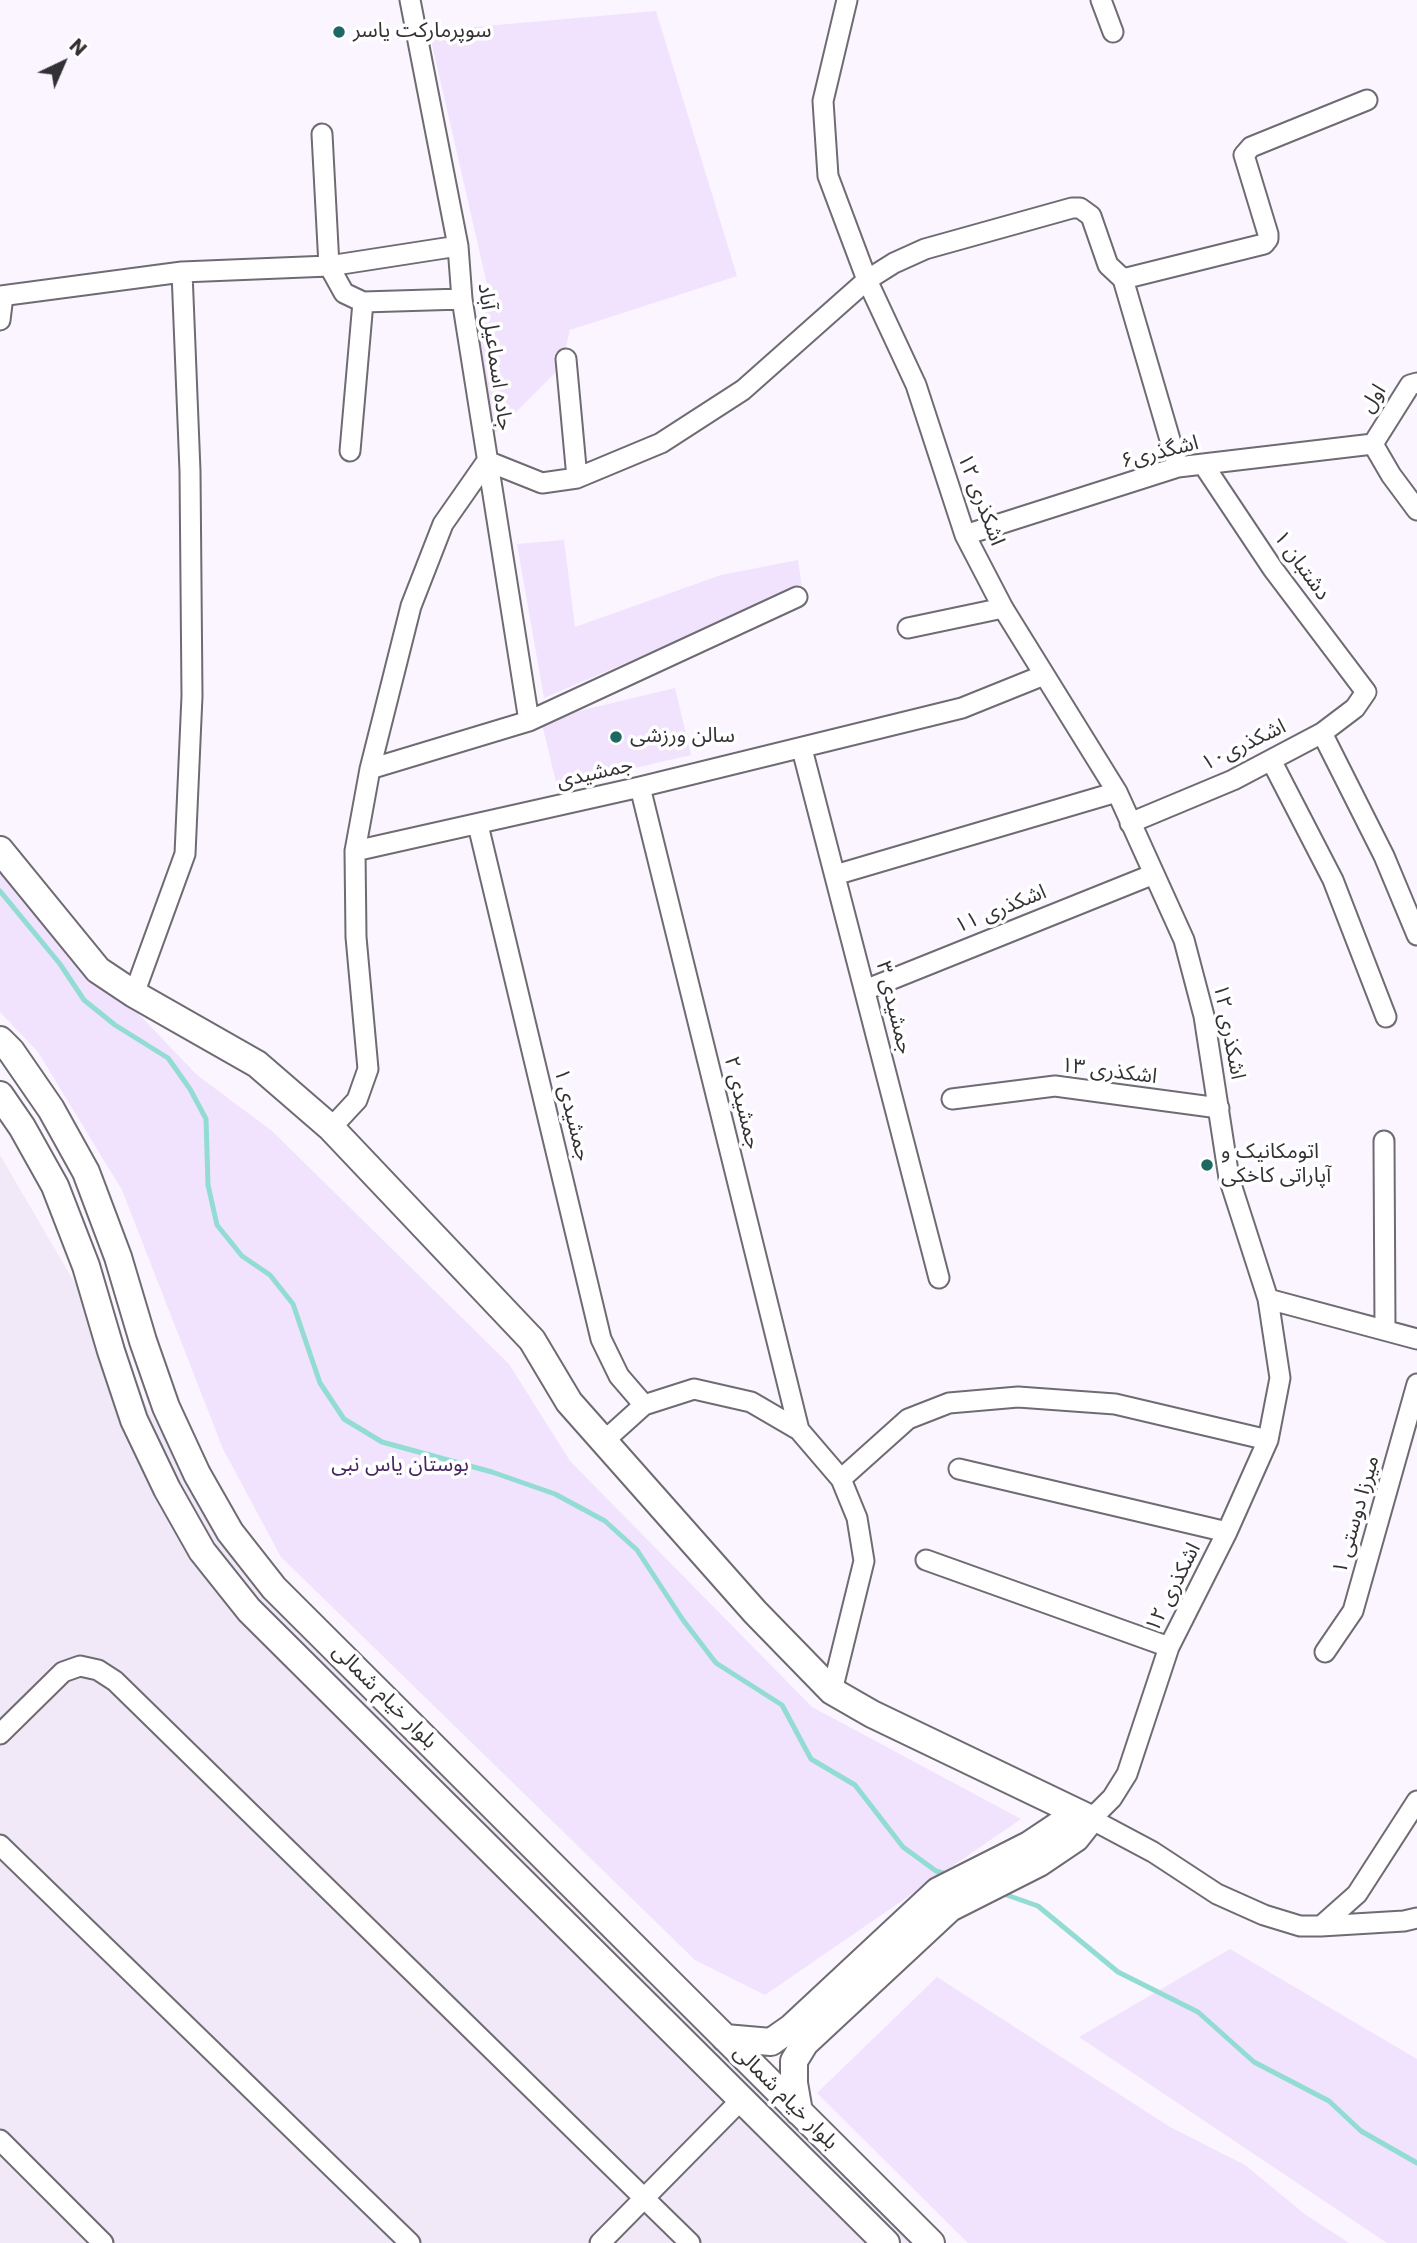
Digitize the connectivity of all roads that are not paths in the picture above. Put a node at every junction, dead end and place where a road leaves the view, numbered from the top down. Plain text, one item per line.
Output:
1 (410, 0) edge
2 (847, 0) edge
3 (1101, 0) edge
4 (1113, 32) dead end
5 (1367, 100) dead end
6 (322, 134) dead end
7 (458, 246) junction
8 (329, 266) junction
9 (182, 272) junction
10 (867, 279) junction
11 (1123, 279) junction
12 (2, 296) edge
13 (461, 299) junction
14 (363, 302) junction
15 (0, 320) edge
16 (566, 359) dead end
17 (1417, 383) edge
18 (1373, 444) junction
19 (350, 452) dead end
20 (486, 461) junction
21 (1203, 464) junction
22 (1178, 467) junction
23 (577, 478) junction
24 (1417, 510) edge
25 (965, 535) junction
26 (797, 597) dead end
27 (1003, 608) junction
28 (908, 628) dead end
29 (1044, 675) junction
30 (1366, 692) joint
31 (529, 721) junction
32 (1322, 733) junction
33 (802, 749) junction
34 (1270, 760) junction
35 (370, 769) junction
36 (640, 787) junction
37 (1116, 792) junction
38 (1130, 823) junction
39 (478, 824) junction
40 (0, 850) edge
41 (355, 851) junction
42 (1154, 874) junction
43 (835, 875) junction
44 (1417, 935) edge
45 (864, 990) junction
46 (134, 994) junction
47 (1386, 1017) dead end
48 (0, 1040) edge
49 (0, 1095) edge
50 (952, 1099) dead end
51 (1219, 1108) junction
52 (331, 1128) junction
53 (1384, 1141) dead end
54 (939, 1278) dead end
55 (1268, 1298) junction
56 (1385, 1329) junction
57 (1417, 1339) edge
58 (1417, 1384) edge
59 (644, 1405) junction
60 (799, 1430) junction
61 (1268, 1440) junction
62 (604, 1441) junction
63 (959, 1469) dead end
64 (841, 1479) junction
65 (1227, 1532) junction
66 (926, 1560) dead end
67 (1169, 1647) junction
68 (1325, 1651) dead end
69 (832, 1691) junction
70 (0, 1734) edge
71 (450, 1764) junction
72 (427, 1786) junction
73 (1417, 1801) edge
74 (1091, 1819) junction
75 (0, 1845) edge
76 (1417, 1918) edge
77 (1321, 1926) junction
78 (904, 1937) junction
79 (725, 2038) junction
80 (742, 2099) junction
81 (799, 2112) junction
82 (0, 2140) edge
83 (645, 2198) junction
84 (103, 2243) edge
85 (410, 2243) edge
86 (600, 2243) edge
87 (690, 2243) edge
88 (886, 2243) edge
89 (931, 2243) edge

1 - 7 street, جاده اسماعیل آباد
2 - 10 street, اشکذری ۱۲
3 - 4 street
5 - 11 street
6 - 8 street
7 - 8 street
7 - 13 street, جاده اسماعیل آباد
8 - 9 street
8 - 14 street
9 - 12 street
9 - 46 street
10 - 11 street
10 - 23 street
10 - 25 street, اشکذری ۱۲
11 - 22 street
12 - 15 street
13 - 14 street
13 - 20 street, جاده اسماعیل آباد
14 - 19 street
16 - 23 street
17 - 18 street, اول
18 - 21 street, اشگذری۶
18 - 24 street
20 - 23 street
20 - 31 street, جاده اسماعیل آباد
20 - 35 street
21 - 22 street, اشگذری۶
21 - 30 street, دشتبان ۱
22 - 25 street, اشگذری۶
25 - 27 street, اشکذری ۱۲
26 - 31 street
27 - 28 street
27 - 29 street, اشکذری ۱۲
29 - 33 street, جمشیدی
29 - 37 street, اشکذری ۱۲
30 - 32 street, اشکذری۱۰
31 - 35 street
32 - 34 street, اشکذری۱۰
32 - 44 street
33 - 36 street, جمشیدی
33 - 43 street, جمشیدی ۳
34 - 38 street, اشکذری۱۰
34 - 47 street
35 - 41 street
36 - 39 street, جمشیدی
36 - 60 street, جمشیدی ۲
37 - 38 street, اشکذری ۱۲
37 - 43 street
38 - 42 street, اشکذری ۱۲
39 - 41 street, جمشیدی
39 - 59 street, جمشیدی ۱
40 - 46 street
41 - 52 street
42 - 45 street, اشکذری ۱۱
42 - 51 street, اشکذری ۱۲
43 - 45 street, جمشیدی ۳
45 - 54 street, جمشیدی ۳
46 - 52 street
48 - 71 street, بلوار خیام شمالی
49 - 72 street, بلوار خیام شمالی
50 - 51 street, اشکذری ۱۳
51 - 55 street, اشکذری ۱۲
52 - 62 street
53 - 56 street
55 - 56 street
55 - 61 street, اشکذری ۱۲
56 - 57 street
58 - 68 street, میرزا دوستی ۱
59 - 60 street
59 - 62 street
60 - 64 street
61 - 64 street
61 - 65 street, اشکذری ۱۲
62 - 69 street
63 - 65 street
64 - 69 street
65 - 67 street, اشکذری ۱۲
66 - 67 street
67 - 74 street, اشکذری ۱۲
69 - 74 street
70 - 83 street
71 - 72 street
71 - 79 street, بلوار خیام شمالی
72 - 80 street, بلوار خیام شمالی
73 - 77 street
74 - 77 street
74 - 78 street
75 - 85 street
76 - 77 street
78 - 79 street
78 - 81 street
79 - 81 street, بلوار خیام شمالی
80 - 83 street
80 - 88 street, بلوار خیام شمالی
81 - 89 street, بلوار خیام شمالی
82 - 84 street
83 - 86 street
83 - 87 street

